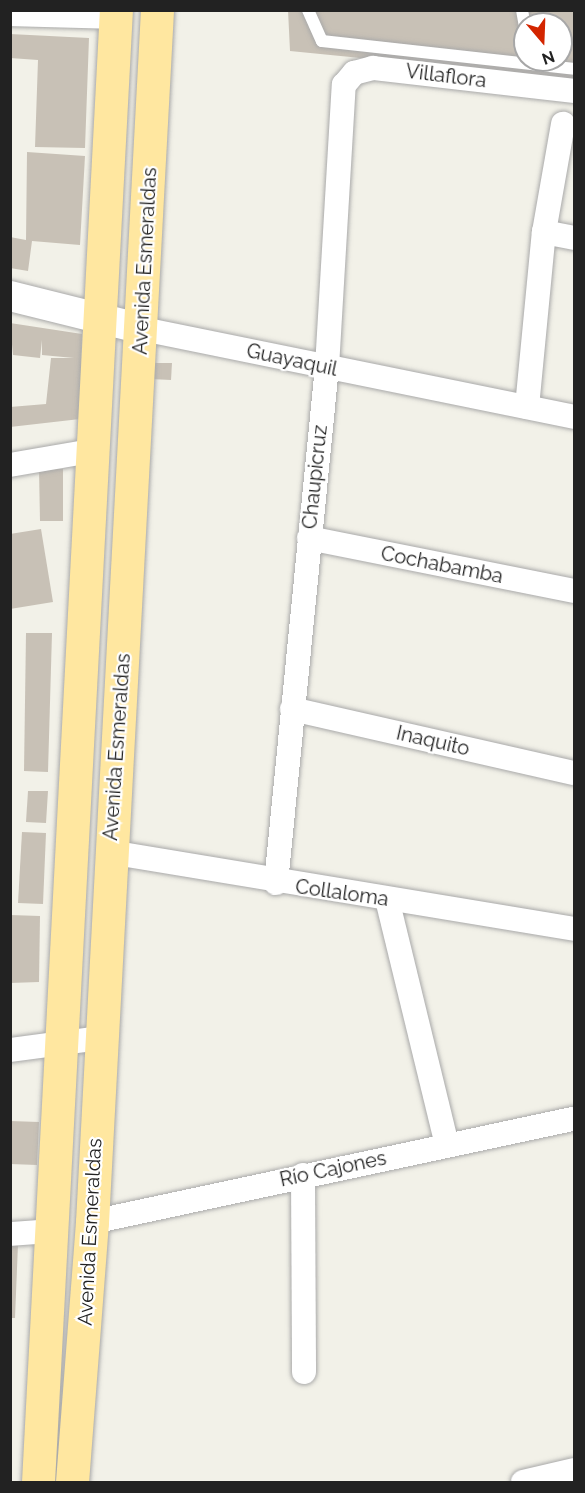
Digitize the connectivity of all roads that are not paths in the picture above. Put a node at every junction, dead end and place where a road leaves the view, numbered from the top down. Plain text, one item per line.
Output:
1 (157, 10) edge
2 (308, 10) edge
3 (10, 14) edge
4 (116, 14) edge
5 (513, 59) edge
6 (354, 73) joint
7 (574, 91) edge
8 (563, 124) dead end
9 (544, 232) junction
10 (574, 238) edge
11 (10, 296) edge
12 (102, 321) junction
13 (142, 329) junction
14 (327, 368) junction
15 (527, 407) junction
16 (574, 417) edge
17 (91, 451) junction
18 (10, 465) edge
19 (309, 538) junction
20 (574, 591) edge
21 (292, 709) junction
22 (574, 773) edge
23 (110, 852) junction
24 (276, 883) junction
25 (387, 899) junction
26 (574, 929) edge
27 (100, 1038) junction
28 (59, 1046) junction
29 (10, 1050) edge
30 (574, 1119) edge
31 (447, 1145) junction
32 (303, 1175) junction
33 (92, 1222) junction
34 (52, 1231) junction
35 (10, 1234) edge
36 (304, 1372) dead end
37 (574, 1470) edge
38 (38, 1482) edge
39 (72, 1482) edge
40 (523, 1482) edge

1 - 13 main road, Avenida Esmeraldas
2 - 5 lane
3 - 4 street
4 - 12 main road, Avenida Esmeraldas
6 - 7 street, Villaflora
6 - 14 street, Chaupicruz
8 - 9 street
9 - 10 street
9 - 15 street
11 - 12 street, Guayaquil
12 - 13 street, Guayaquil
12 - 17 main road, Avenida Esmeraldas
13 - 14 street, Guayaquil
13 - 23 main road, Avenida Esmeraldas
14 - 15 street, Guayaquil
14 - 19 street, Chaupicruz
15 - 16 street, Guayaquil
17 - 18 street
17 - 28 main road, Avenida Esmeraldas
19 - 20 street, Cochabamba
19 - 21 street, Chaupicruz
21 - 22 street, Inaquito
21 - 24 street, Chaupicruz
23 - 24 street, Collaloma
23 - 27 main road, Avenida Esmeraldas
24 - 25 street, Collaloma
25 - 26 street, Collaloma
25 - 31 street
27 - 28 street
27 - 33 main road, Avenida Esmeraldas
28 - 29 street
28 - 34 main road, Avenida Esmeraldas
30 - 31 street, Río Cajones
31 - 32 street, Río Cajones
32 - 33 street, Río Cajones
32 - 36 street
33 - 39 main road, Avenida Esmeraldas
34 - 35 street
34 - 38 main road, Avenida Esmeraldas
37 - 40 street

